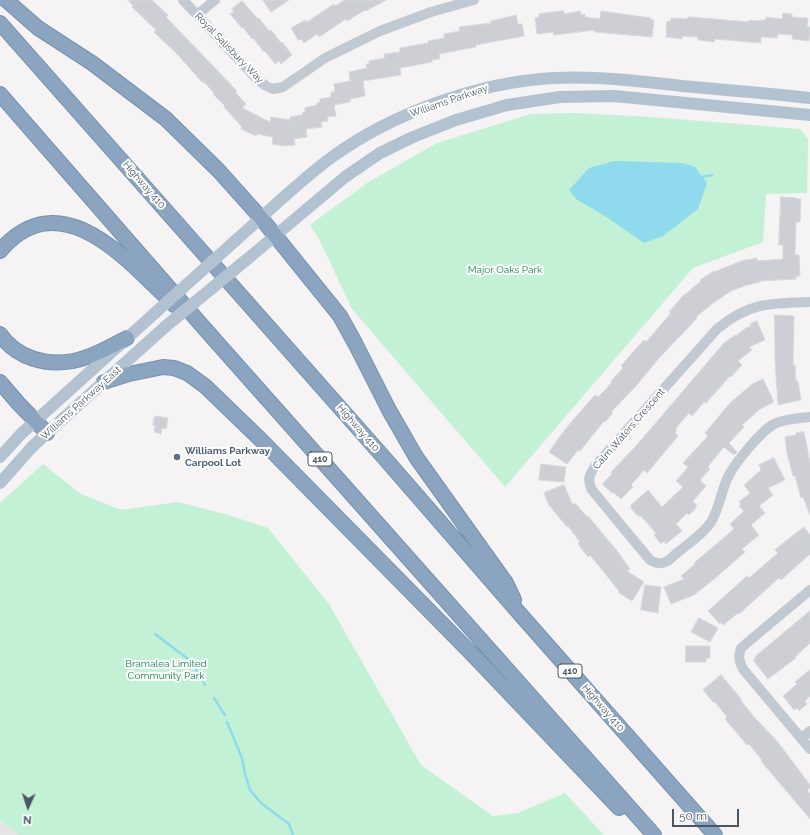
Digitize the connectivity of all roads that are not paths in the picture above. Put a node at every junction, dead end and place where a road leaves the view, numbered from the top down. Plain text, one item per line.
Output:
1 (6, 0) edge
2 (183, 0) edge
3 (215, 0) edge
4 (474, 0) edge
5 (197, 15) junction
6 (0, 23) edge
7 (0, 94) edge
8 (810, 98) edge
9 (810, 115) edge
10 (261, 218) junction
11 (275, 234) junction
12 (0, 251) edge
13 (810, 302) edge
14 (156, 312) joint
15 (166, 326) joint
16 (205, 329) junction
17 (0, 334) edge
18 (127, 338) junction
19 (0, 382) edge
20 (104, 382) junction
21 (810, 417) edge
22 (35, 421) junction
23 (47, 433) junction
24 (0, 457) edge
25 (0, 483) edge
26 (810, 590) edge
27 (520, 614) junction
28 (810, 731) edge
29 (801, 739) junction
30 (810, 749) edge
31 (642, 822) junction
32 (654, 835) edge
33 (715, 835) edge

1 - 10 highway
2 - 5 street, Royal Salisbury Way
3 - 5 street
4 - 5 street, Royal Salisbury Way
6 - 27 highway, Highway 410 / 410
7 - 16 highway, 410
8 - 10 main road, Williams Parkway
9 - 11 main road, Williams Parkway
10 - 11 highway
10 - 14 main road, Williams Parkway, bridge
11 - 15 main road, Williams Parkway, bridge
11 - 27 highway
12 - 16 highway
13 - 21 street, Calm Waters Crescent
14 - 18 main road, Williams Parkway East
15 - 20 main road, Williams Parkway East
16 - 31 highway, 410
17 - 18 highway
18 - 22 main road, Williams Parkway East
19 - 22 highway
20 - 23 main road, Williams Parkway East
20 - 31 highway
22 - 23 highway
22 - 24 main road, Williams Parkway East
23 - 25 main road, Williams Parkway East
26 - 29 street
27 - 33 highway, Highway 410 / 410
28 - 29 street
29 - 30 street
31 - 32 highway, 410

